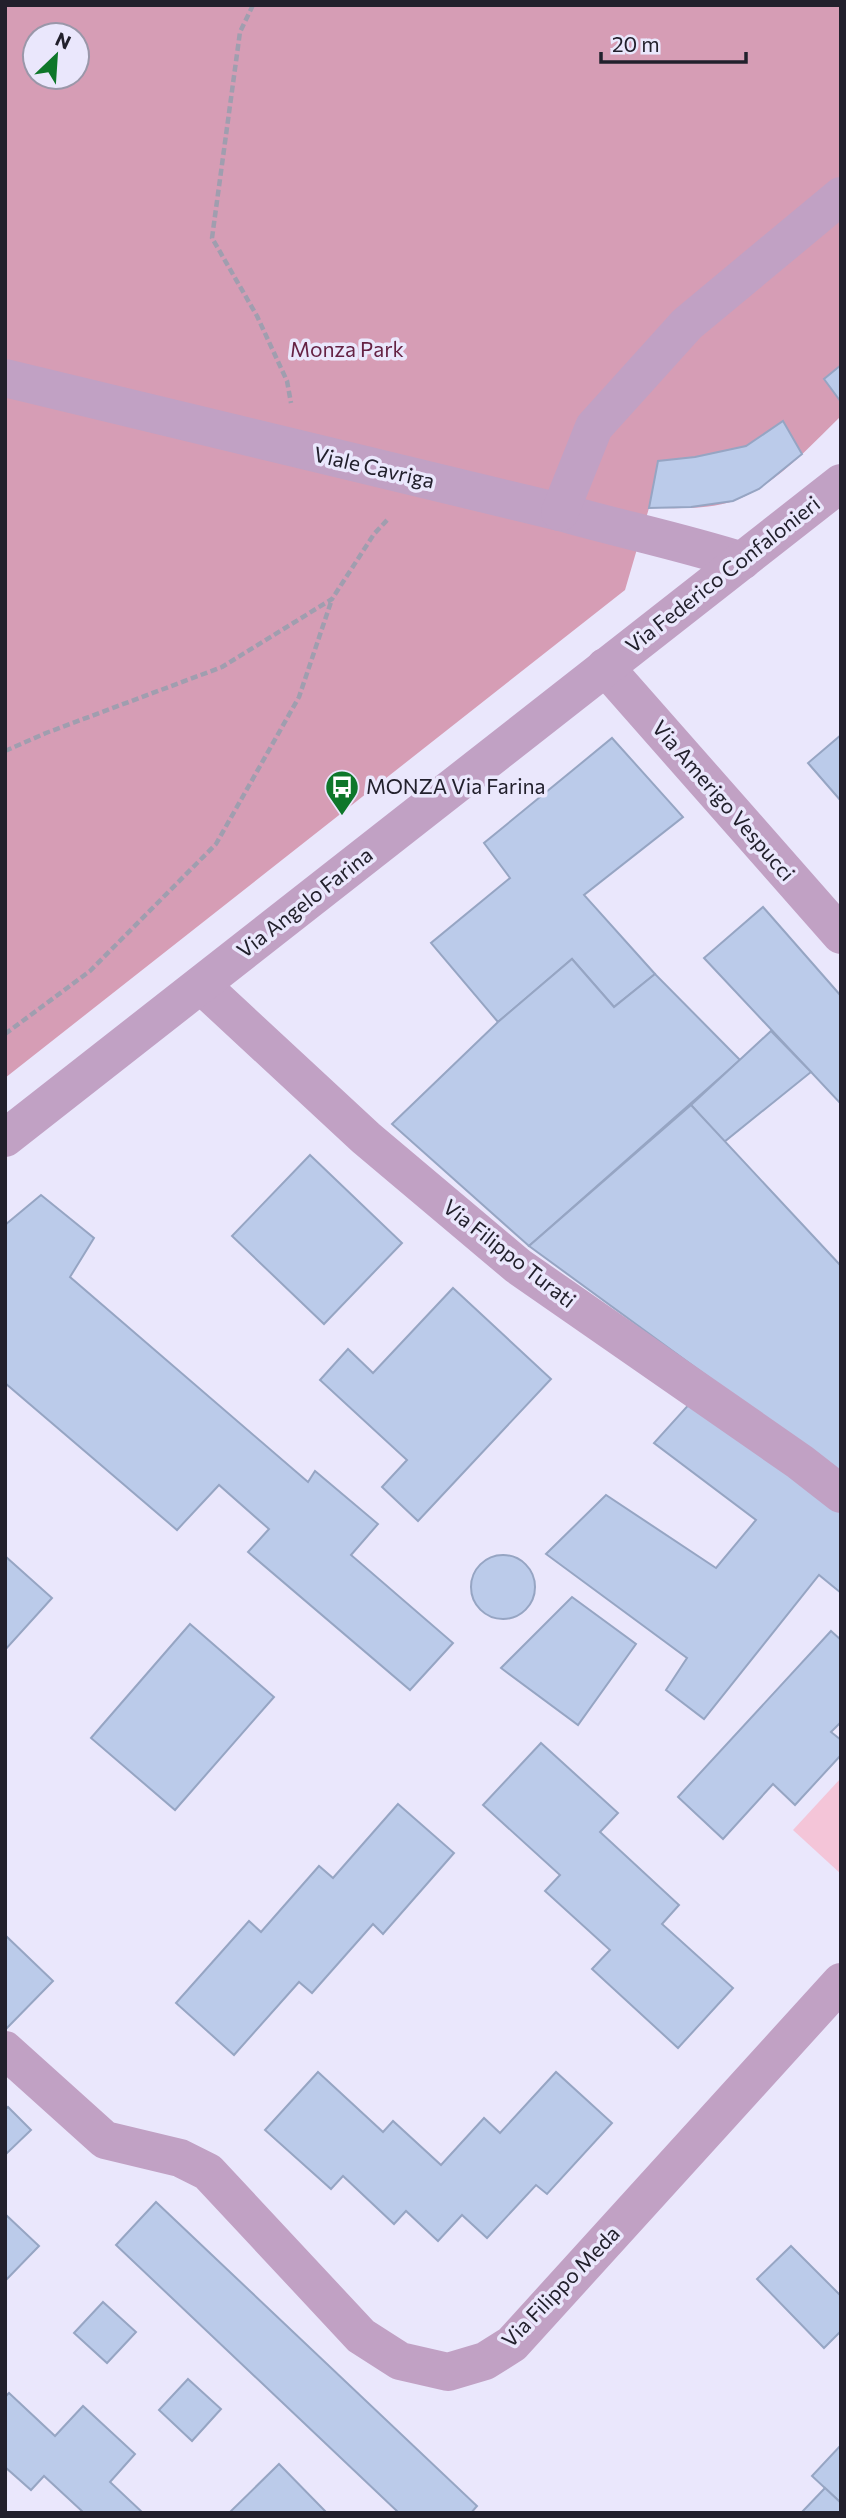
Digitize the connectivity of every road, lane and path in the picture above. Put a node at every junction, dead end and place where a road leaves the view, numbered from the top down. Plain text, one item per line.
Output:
1 (253, 5) edge
2 (841, 196) edge
3 (5, 378) edge
4 (292, 448) junction
5 (418, 478) junction
6 (841, 483) edge
7 (559, 512) junction
8 (742, 561) junction
9 (332, 599) junction
10 (605, 667) junction
11 (5, 751) edge
12 (841, 935) edge
13 (201, 985) junction
14 (5, 1034) edge
15 (5, 1138) edge
16 (841, 1494) edge
17 (841, 1982) edge
18 (5, 2050) edge

1 - 4 path
2 - 7 street
3 - 4 street, Viale Cavriga
4 - 5 street, Viale Cavriga
5 - 7 street, Viale Cavriga
5 - 9 path
6 - 8 street, Via Federico Confalonieri
7 - 8 street, Viale Cavriga
8 - 10 street, Via Federico Confalonieri
9 - 11 path
9 - 14 path
10 - 12 street, Via Amerigo Vespucci
10 - 13 street, Via Angelo Farina
13 - 15 street, Via Angelo Farina
13 - 16 street, Via Filippo Turati
17 - 18 street, Via Filippo Meda

